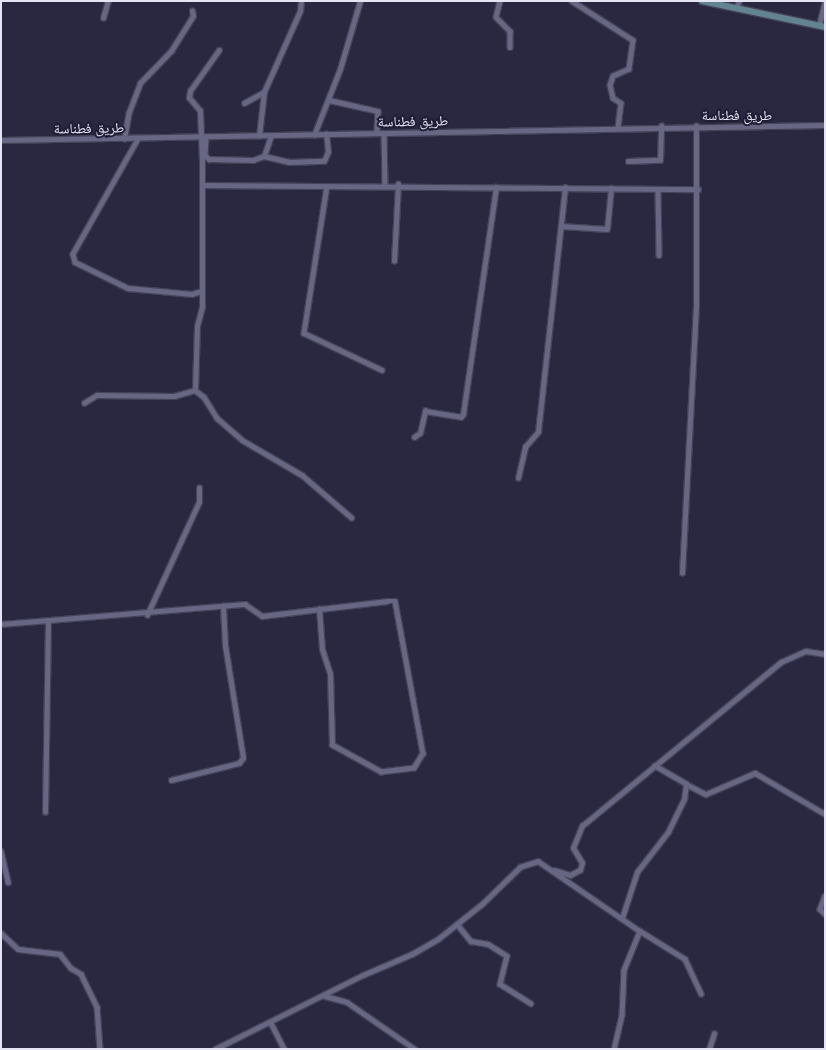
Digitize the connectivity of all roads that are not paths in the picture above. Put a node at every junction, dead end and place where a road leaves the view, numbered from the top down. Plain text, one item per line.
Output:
1 (108, 1) edge
2 (301, 1) edge
3 (360, 1) edge
4 (500, 1) edge
5 (572, 1) edge
6 (702, 1) edge
7 (739, 1) edge
8 (825, 1) edge
9 (736, 8) junction
10 (192, 12) dead end
11 (103, 18) dead end
12 (822, 26) edge
13 (510, 47) dead end
14 (219, 50) dead end
15 (264, 92) junction
16 (329, 100) junction
17 (244, 103) dead end
18 (825, 125) edge
19 (661, 126) junction
20 (696, 126) junction
21 (618, 127) junction
22 (377, 133) junction
23 (384, 133) junction
24 (314, 134) junction
25 (326, 134) junction
26 (259, 136) junction
27 (271, 136) junction
28 (201, 137) junction
29 (206, 137) junction
30 (124, 139) junction
31 (138, 139) junction
32 (1, 140) edge
33 (264, 156) junction
34 (628, 161) dead end
35 (398, 184) junction
36 (202, 185) junction
37 (385, 185) junction
38 (327, 186) junction
39 (496, 186) junction
40 (565, 187) junction
41 (611, 188) junction
42 (698, 189) junction
43 (658, 190) junction
44 (561, 226) junction
45 (659, 255) dead end
46 (394, 261) dead end
47 (201, 291) junction
48 (382, 370) dead end
49 (195, 390) junction
50 (84, 403) dead end
51 (414, 437) dead end
52 (518, 478) dead end
53 (199, 488) dead end
54 (351, 517) dead end
55 (682, 573) dead end
56 (223, 606) junction
57 (319, 609) junction
58 (147, 614) junction
59 (48, 621) junction
60 (1, 624) edge
61 (825, 654) edge
62 (655, 766) junction
63 (171, 780) dead end
64 (686, 784) junction
65 (45, 812) dead end
66 (825, 814) edge
67 (1, 851) edge
68 (552, 869) junction
69 (8, 882) dead end
70 (825, 896) edge
71 (825, 914) edge
72 (622, 918) junction
73 (457, 924) junction
74 (640, 931) junction
75 (1, 933) edge
76 (701, 993) dead end
77 (325, 996) junction
78 (531, 1003) dead end
79 (271, 1023) junction
80 (714, 1034) dead end
81 (100, 1049) edge
82 (215, 1049) edge
83 (284, 1049) edge
84 (415, 1049) edge
85 (614, 1049) edge
86 (709, 1049) edge

1 - 11 street
2 - 15 street
3 - 16 street
4 - 13 street
5 - 21 street
6 - 9 street
7 - 9 street
8 - 12 street
9 - 12 street
10 - 30 street
14 - 28 street
15 - 17 street
15 - 26 street
16 - 22 street
16 - 24 street
18 - 20 street, طريق فطناسة
19 - 20 street, طريق فطناسة
19 - 21 street, طريق فطناسة
19 - 34 street
20 - 42 street
21 - 23 street, طريق فطناسة
22 - 23 street, طريق فطناسة
22 - 25 street, طريق فطناسة
23 - 37 street
24 - 25 street, طريق فطناسة
24 - 27 street, طريق فطناسة
25 - 33 street
26 - 27 street, طريق فطناسة
26 - 29 street, طريق فطناسة
27 - 33 street
28 - 29 street, طريق فطناسة
28 - 31 street, طريق فطناسة
28 - 36 street
29 - 33 street
30 - 31 street, طريق فطناسة
30 - 32 street, طريق فطناسة
31 - 47 street
35 - 37 street
35 - 39 street
35 - 46 street
36 - 38 street
36 - 47 street
37 - 38 street
38 - 48 street
39 - 40 street
39 - 51 street
40 - 41 street
40 - 44 street
41 - 43 street
41 - 44 street
42 - 43 street
42 - 55 street
43 - 45 street
44 - 52 street
47 - 49 street
49 - 50 street
49 - 54 street
53 - 58 street
56 - 57 street
56 - 58 street
56 - 63 street
57 - 57 street
58 - 59 street
59 - 60 street
59 - 65 street
61 - 62 street
62 - 64 street
62 - 68 street
64 - 66 street
64 - 72 street
67 - 69 street
68 - 72 street
68 - 73 street
70 - 71 street
72 - 74 street
73 - 77 street
73 - 78 street
74 - 76 street
74 - 85 street
75 - 81 street
77 - 79 street
77 - 84 street
79 - 82 street
79 - 83 street
80 - 86 street

